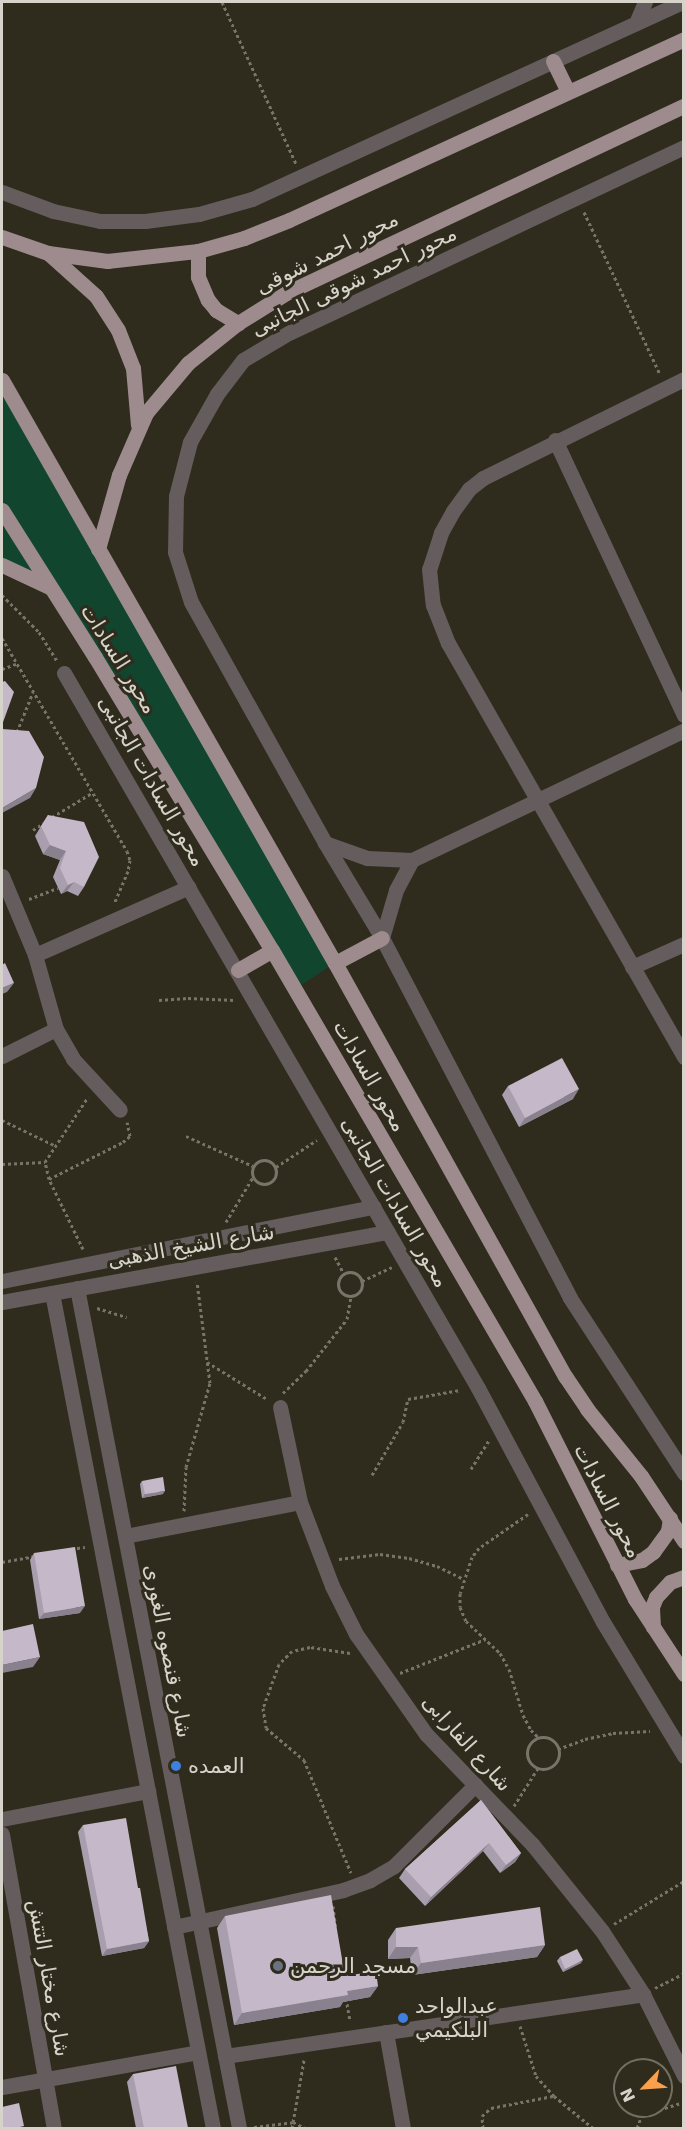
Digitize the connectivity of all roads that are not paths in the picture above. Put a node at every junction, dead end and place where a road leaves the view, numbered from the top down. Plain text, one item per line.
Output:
1 (645, 2) edge
2 (682, 2) edge
3 (636, 23) junction
4 (684, 39) edge
5 (553, 61) junction
6 (568, 92) junction
7 (684, 106) edge
8 (684, 147) edge
9 (2, 192) edge
10 (2, 237) edge
11 (198, 251) junction
12 (48, 253) junction
13 (238, 323) junction
14 (684, 379) edge
15 (2, 380) edge
16 (138, 428) junction
17 (555, 440) junction
18 (2, 510) edge
19 (98, 549) junction
20 (2, 565) edge
21 (49, 587) junction
22 (64, 673) road end
23 (684, 715) edge
24 (684, 730) edge
25 (537, 801) junction
26 (325, 843) junction
27 (412, 860) junction
28 (2, 876) edge
29 (189, 887) junction
30 (382, 938) junction
31 (684, 944) edge
32 (272, 950) junction
33 (35, 956) junction
34 (335, 963) junction
35 (632, 967) junction
36 (238, 970) junction
37 (56, 1029) junction
38 (2, 1056) edge
39 (684, 1058) edge
40 (120, 1110) road end
41 (374, 1207) junction
42 (388, 1232) junction
43 (2, 1281) edge
44 (52, 1293) junction
45 (78, 1295) junction
46 (2, 1302) edge
47 (280, 1407) road end
48 (684, 1473) edge
49 (300, 1502) junction
50 (670, 1518) junction
51 (125, 1536) junction
52 (684, 1541) edge
53 (617, 1565) junction
54 (684, 1577) edge
55 (653, 1627) junction
56 (684, 1674) edge
57 (684, 1756) edge
58 (475, 1785) junction
59 (148, 1791) junction
60 (2, 1819) edge
61 (2, 1834) edge
62 (200, 1923) junction
63 (174, 1927) junction
64 (643, 1994) junction
65 (386, 2032) junction
66 (198, 2052) junction
67 (225, 2056) junction
68 (684, 2076) edge
69 (45, 2078) junction
70 (2, 2087) edge
71 (54, 2128) edge
72 (213, 2128) edge
73 (239, 2128) edge
74 (403, 2128) edge

1 - 3 street
2 - 3 street
3 - 5 street
4 - 6 main road, محور احمد شوقى
5 - 6 main road
5 - 9 street
6 - 11 main road, محور احمد شوقى
7 - 13 main road, محور احمد شوقى
8 - 26 street, محور احمد شوقى الجانبى
10 - 12 main road, محور احمد شوقى
11 - 12 main road, محور احمد شوقى
11 - 13 main road
12 - 16 main road
13 - 16 main road, محور احمد شوقى
14 - 17 street
15 - 19 main road, محور السادات
16 - 19 main road, محور احمد شوقى
17 - 23 street
17 - 25 street
18 - 21 main road, محور السادات
19 - 34 main road, محور السادات
20 - 21 main road
21 - 32 main road, محور السادات
22 - 29 street, محور السادات الجانبى
24 - 25 street
25 - 27 street
25 - 35 street
26 - 27 street
26 - 30 street
27 - 30 street
28 - 33 street
29 - 33 street
29 - 36 street, محور السادات الجانبى
30 - 34 main road
30 - 48 street
31 - 35 street
32 - 36 main road
32 - 53 main road, محور السادات
33 - 37 street
34 - 50 main road, محور السادات
35 - 39 street
36 - 41 street, محور السادات الجانبى
37 - 38 street
37 - 40 street
41 - 42 street, محور السادات الجانبى
41 - 43 street, شارع الشيخ الذهبى
42 - 45 street, شارع الشيخ الذهبى
42 - 57 street, محور السادات الجانبى
44 - 45 street, شارع الشيخ الذهبى
44 - 46 street, شارع الشيخ الذهبى
44 - 59 street
45 - 51 street, شارع قنصوه الغورى
47 - 49 street, شارع الفارابى
49 - 51 street
49 - 58 street, شارع الفارابى
50 - 52 main road, محور السادات
50 - 53 main road
51 - 62 street, شارع قنصوه الغورى
53 - 55 main road, محور السادات
54 - 55 main road
55 - 56 main road, محور السادات
58 - 62 street
58 - 64 street, شارع الفارابى
59 - 60 street
59 - 63 street
61 - 69 street, شارع مختار التتش
62 - 63 street
62 - 67 street, شارع قنصوه الغورى
63 - 66 street
64 - 65 street
64 - 68 street, شارع الفارابى
65 - 67 street
65 - 74 street
66 - 69 street
66 - 72 street
67 - 73 street, شارع قنصوه الغورى
69 - 70 street
69 - 71 street, شارع مختار التتش

